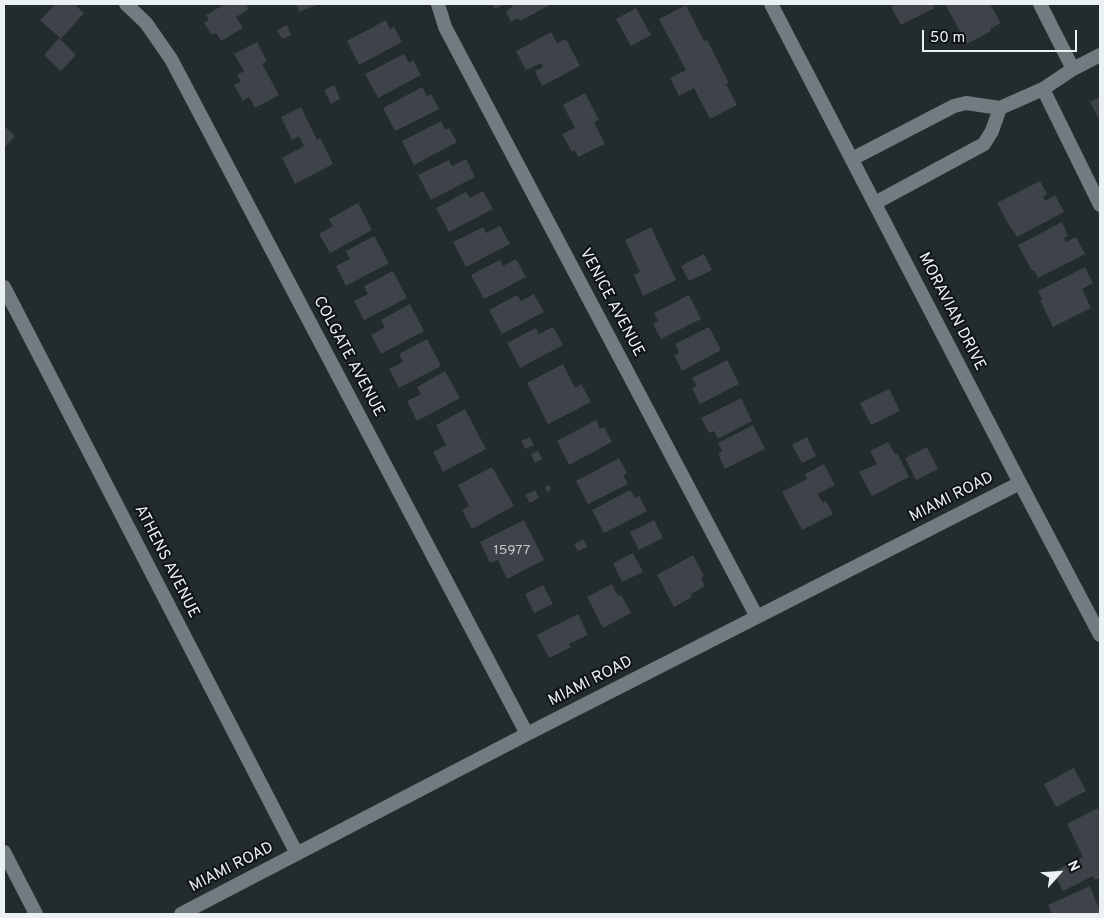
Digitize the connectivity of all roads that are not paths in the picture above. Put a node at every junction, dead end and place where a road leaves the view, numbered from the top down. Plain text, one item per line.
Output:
1 (126, 4) edge
2 (438, 4) edge
3 (771, 4) edge
4 (1040, 4) edge
5 (1100, 55) edge
6 (1073, 69) junction
7 (1043, 89) junction
8 (1000, 108) junction
9 (852, 159) junction
10 (875, 203) junction
11 (1100, 205) edge
12 (4, 286) edge
13 (1020, 483) junction
14 (757, 617) junction
15 (1099, 632) edge
16 (527, 734) junction
17 (4, 852) edge
18 (297, 854) junction
19 (36, 914) edge
20 (180, 914) edge

1 - 16 street, COLGATE AVENUE
2 - 14 street, VENICE AVENUE
3 - 9 street, MORAVIAN DRIVE
4 - 6 street
5 - 6 street
6 - 7 street
7 - 8 street
7 - 11 street
8 - 9 street
8 - 10 street
9 - 10 street, MORAVIAN DRIVE
10 - 13 street, MORAVIAN DRIVE
12 - 18 street, ATHENS AVENUE
13 - 14 street, MIAMI ROAD
13 - 15 street, MORAVIAN DRIVE
14 - 16 street, MIAMI ROAD
16 - 18 street, MIAMI ROAD
17 - 19 street
18 - 20 street, MIAMI ROAD

